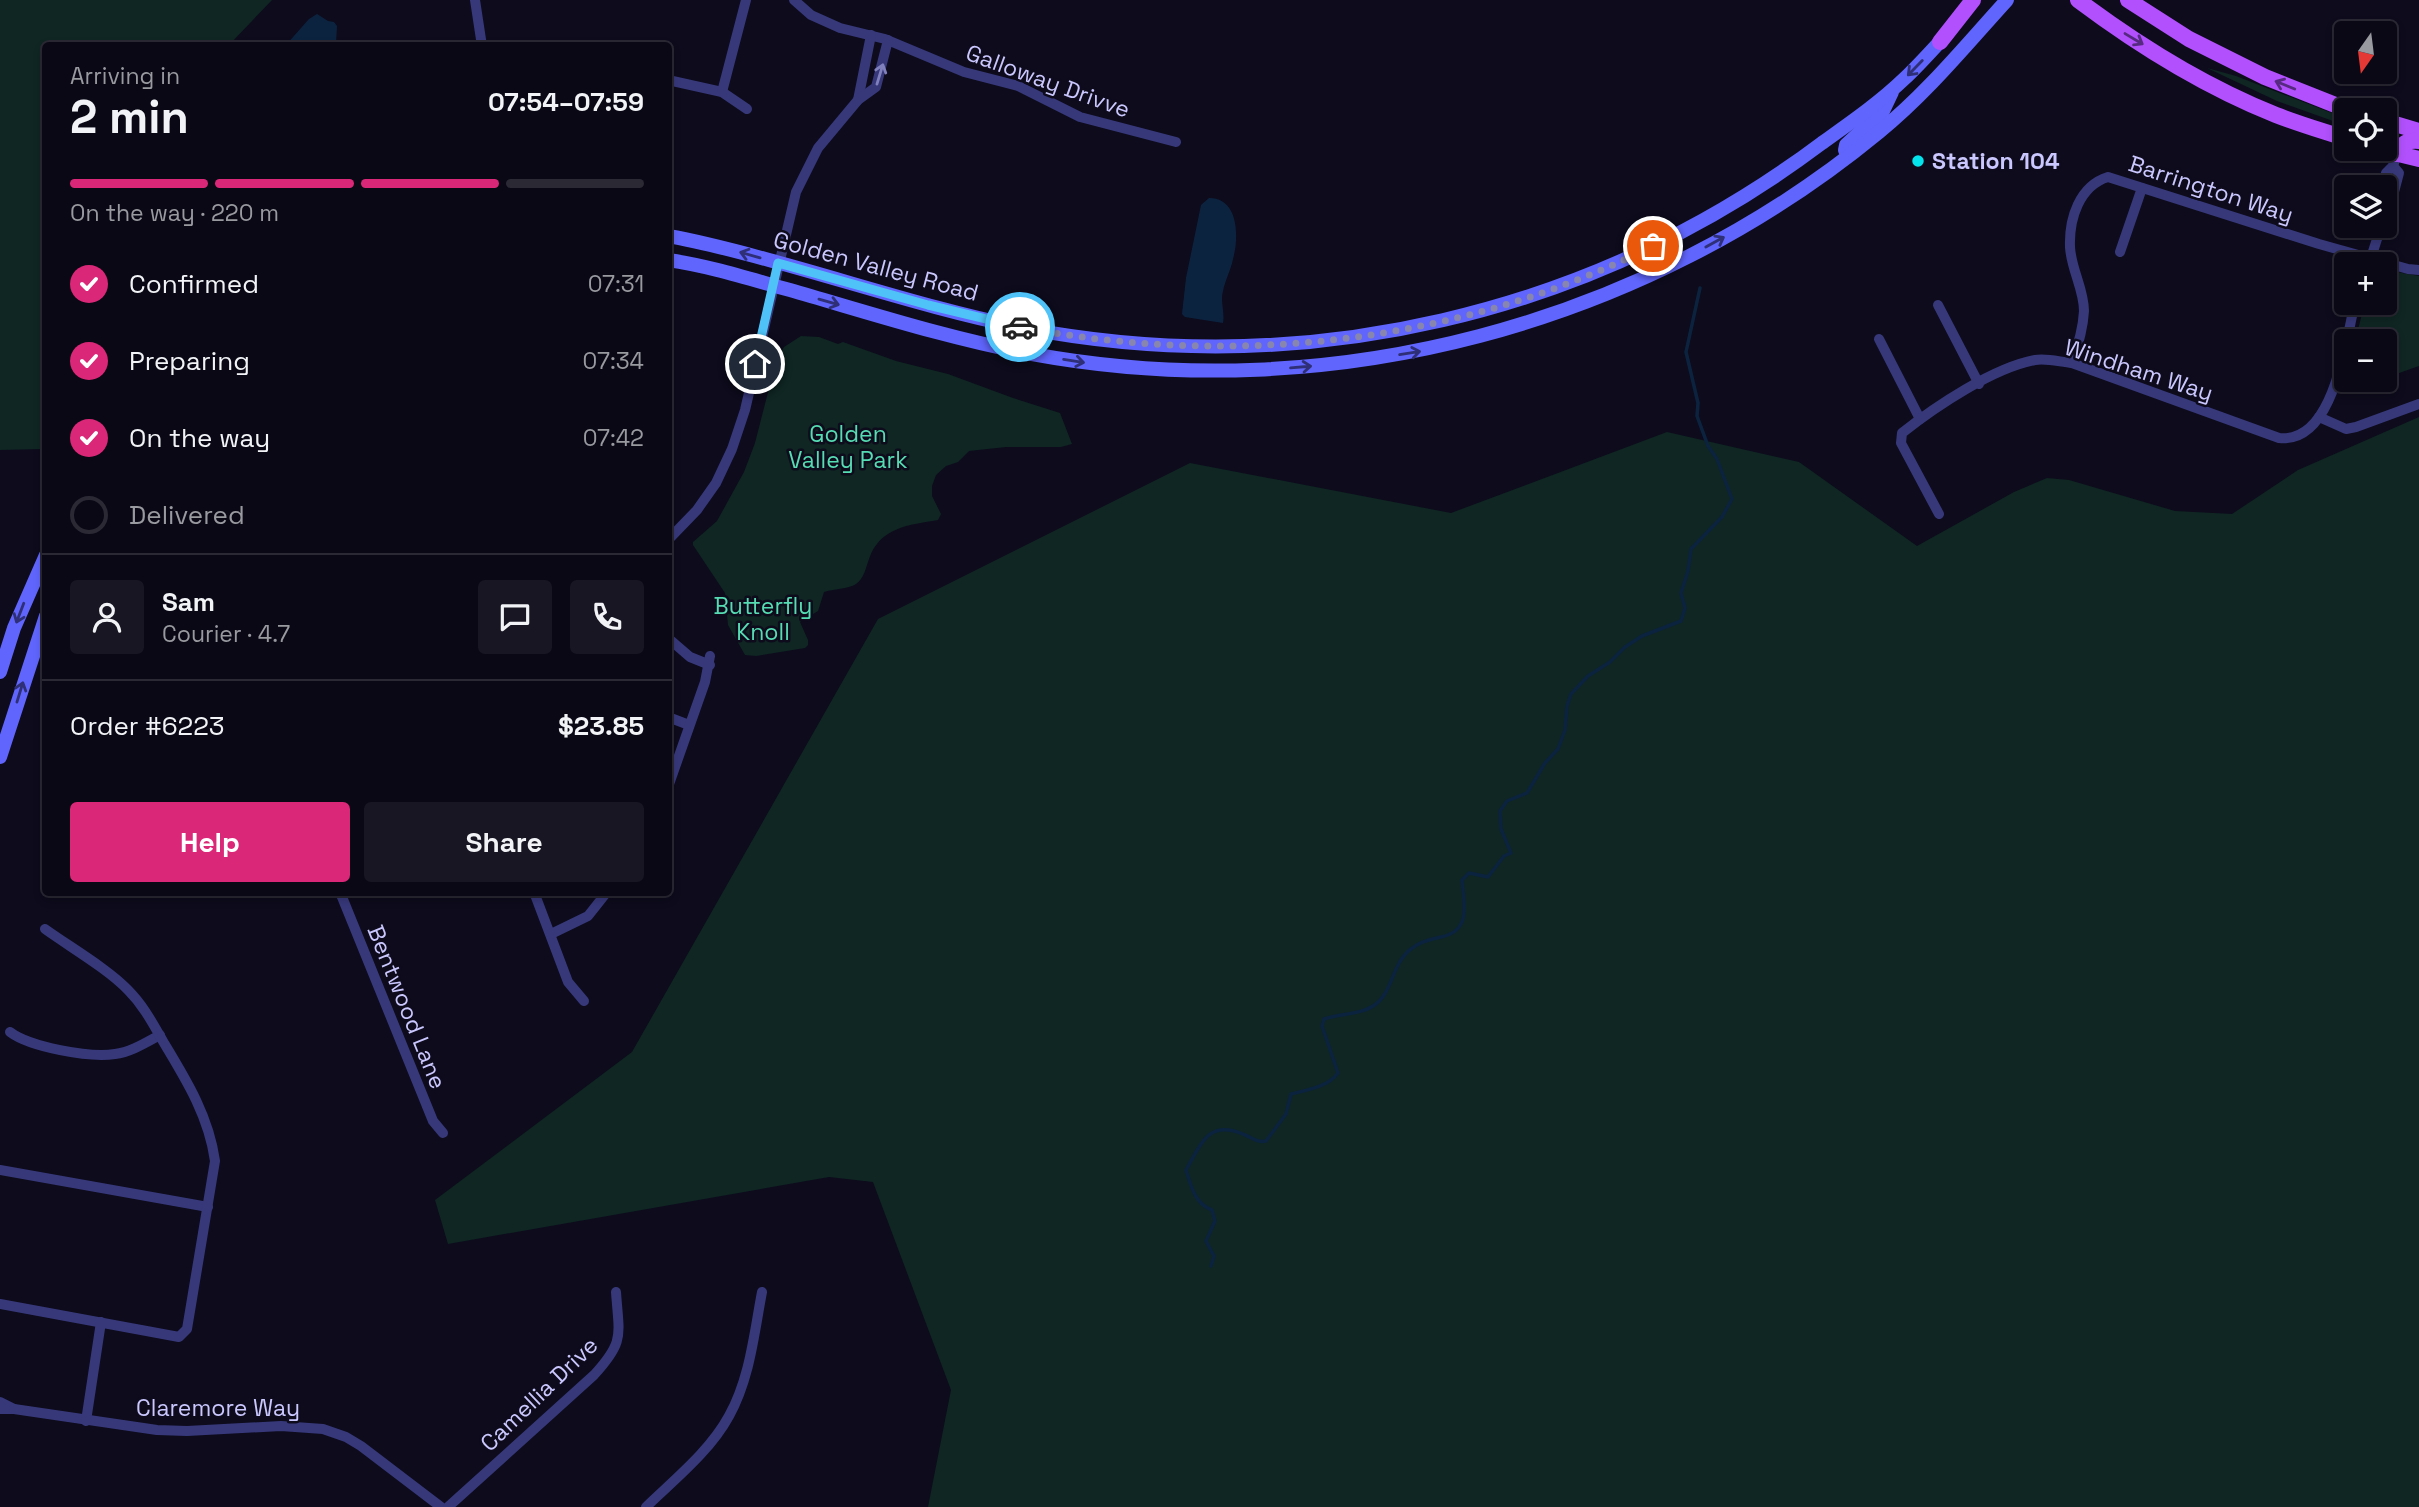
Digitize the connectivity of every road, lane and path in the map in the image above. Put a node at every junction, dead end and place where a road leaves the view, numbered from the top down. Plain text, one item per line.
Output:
1 (475, 0) edge
2 (746, 0) edge
3 (794, 0) edge
4 (1973, 0) edge
5 (1978, 0) edge
6 (2007, 0) edge
7 (2078, 0) edge
8 (2128, 0) edge
9 (871, 35) junction
10 (888, 40) junction
11 (1940, 41) junction
12 (481, 42) edge
13 (672, 81) edge
14 (1894, 87) junction
15 (722, 92) junction
16 (858, 100) junction
17 (2334, 104) edge
18 (747, 110) dead end
19 (2397, 125) edge
20 (2419, 131) edge
21 (2334, 135) edge
22 (1176, 142) dead end
23 (2419, 142) edge
24 (2397, 155) edge
25 (1848, 156) junction
26 (2419, 159) edge
27 (2397, 160) edge
28 (2395, 161) edge
29 (2397, 181) edge
30 (2142, 188) junction
31 (672, 237) edge
32 (2377, 239) edge
33 (2120, 252) dead end
34 (2343, 252) edge
35 (2373, 252) edge
36 (672, 261) edge
37 (778, 263) junction
38 (2397, 267) edge
39 (2419, 270) edge
40 (773, 286) junction
41 (1938, 305) dead end
42 (2352, 315) edge
43 (1879, 340) dead end
44 (2072, 363) junction
45 (1979, 384) junction
46 (2419, 404) edge
47 (2319, 417) junction
48 (1920, 419) junction
49 (1940, 514) dead end
50 (672, 536) edge
51 (42, 564) edge
52 (42, 628) edge
53 (672, 641) edge
54 (0, 672) edge
55 (672, 719) edge
56 (689, 725) junction
57 (0, 757) edge
58 (672, 775) edge
59 (342, 896) edge
60 (536, 896) edge
61 (604, 896) edge
62 (45, 929) dead end
63 (551, 934) junction
64 (584, 1001) dead end
65 (10, 1032) dead end
66 (160, 1035) junction
67 (443, 1133) dead end
68 (0, 1170) edge
69 (208, 1207) junction
70 (616, 1292) dead end
71 (762, 1292) dead end
72 (0, 1304) edge
73 (101, 1322) junction
74 (0, 1402) edge
75 (0, 1409) edge
76 (14, 1409) junction
77 (86, 1421) junction
78 (441, 1507) edge
79 (448, 1507) edge
80 (646, 1507) edge

1 - 12 street
2 - 15 street
3 - 9 street, Galloway Drivve
4 - 11 main road
5 - 11 main road, Golden Valley Road
6 - 25 main road, Golden Valley Road
7 -> 21 main road
17 -> 8 main road
9 - 10 street, Galloway Drivve
9 - 16 street
16 -> 10 street
10 - 22 street, Galloway Drivve
11 -> 14 main road, Golden Valley Road
13 - 15 street
14 - 25 main road
14 - 37 main road, Golden Valley Road
15 - 18 street
16 - 37 street
19 - 20 main road
23 - 24 main road
40 -> 25 main road, Golden Valley Road
26 - 27 main road
28 - 29 street
30 - 33 street
30 - 34 street, Barrington Way
30 - 44 street, Barrington Way
37 -> 31 main road, Golden Valley Road
32 - 35 street
36 - 40 main road, Golden Valley Road
37 - 40 street
38 - 39 street, Barrington Way
40 - 50 street
41 - 45 street
42 - 47 street
43 - 48 street
44 - 45 street, Windham Way
44 - 47 street, Windham Way
45 - 48 street, Windham Way
46 - 47 street
48 - 49 street, Windham Way
51 -> 54 main road
57 -> 52 main road
53 - 56 street
55 - 56 street
56 - 58 street
59 - 67 street, Bentwood Lane
60 - 63 street
61 - 63 street
62 - 66 street
63 - 64 street
65 - 66 street
66 - 69 street
68 - 69 street
69 - 73 street
70 - 79 street, Camellia Drive
71 - 80 street
72 - 73 street
73 - 77 street
74 - 76 street, Claremore Way
75 - 76 street, Claremore Way
76 - 77 street, Claremore Way
77 - 78 street, Claremore Way

